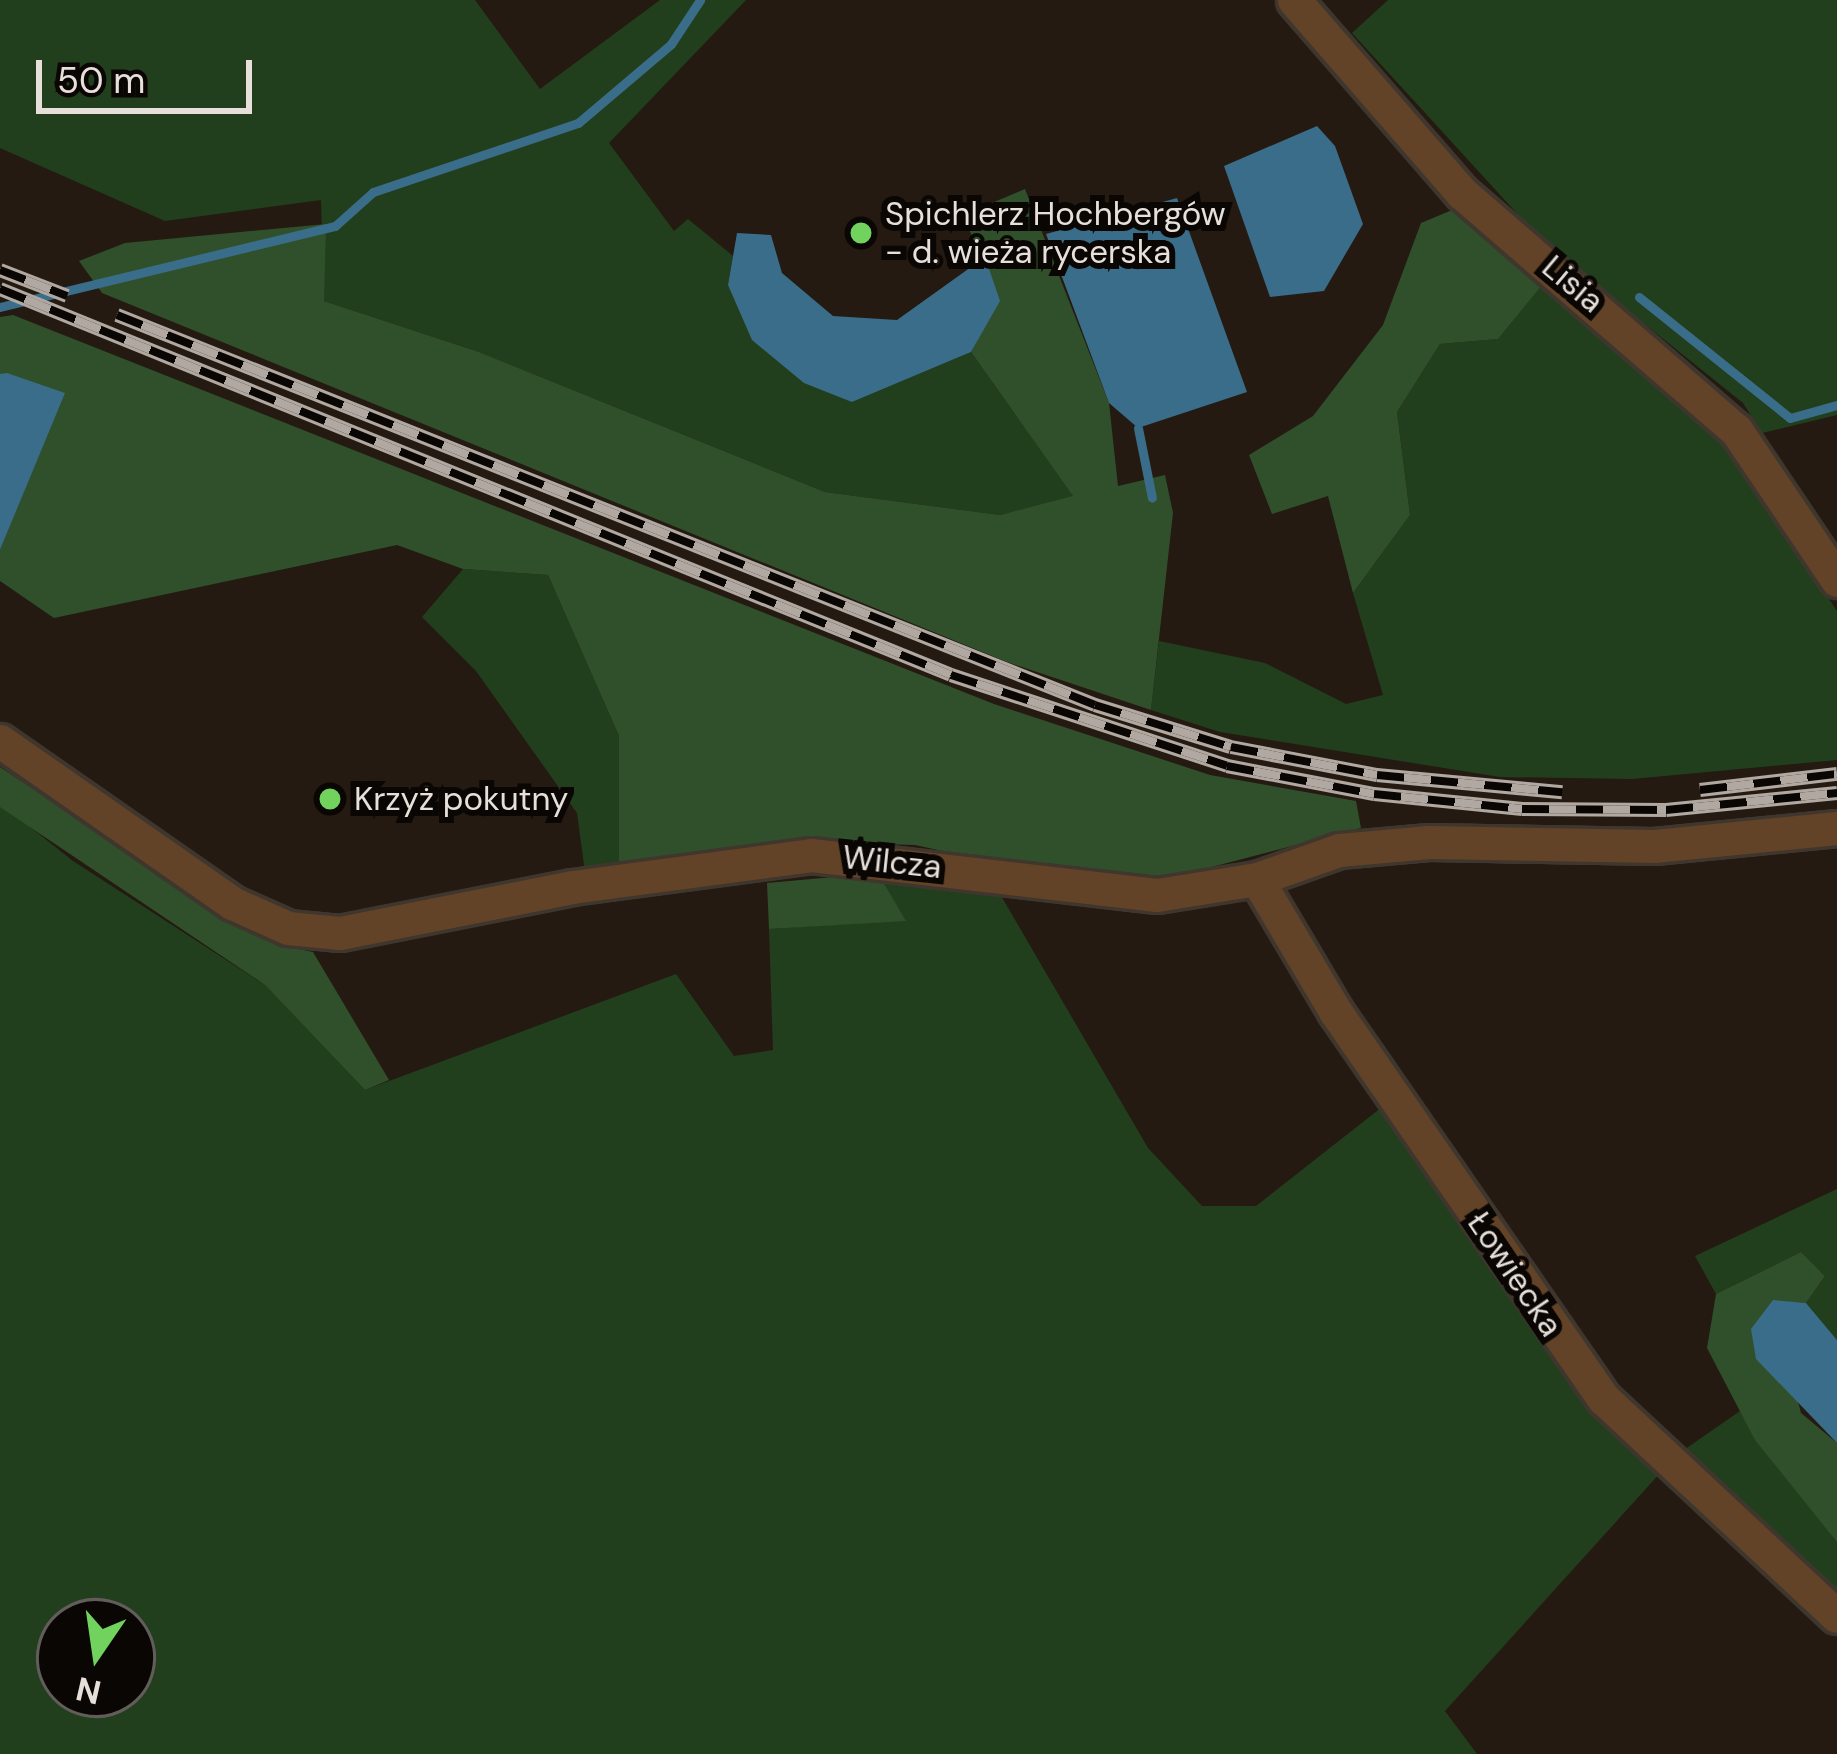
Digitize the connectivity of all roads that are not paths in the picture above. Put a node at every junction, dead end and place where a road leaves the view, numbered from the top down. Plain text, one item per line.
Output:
1 (1294, 0) edge
2 (1837, 580) edge
3 (0, 741) edge
4 (1837, 827) edge
5 (1257, 879) junction
6 (1837, 1616) edge

1 - 2 street, Lisia
3 - 5 street, Wilcza
4 - 5 street, Wilcza
5 - 6 street, Łowiecka

